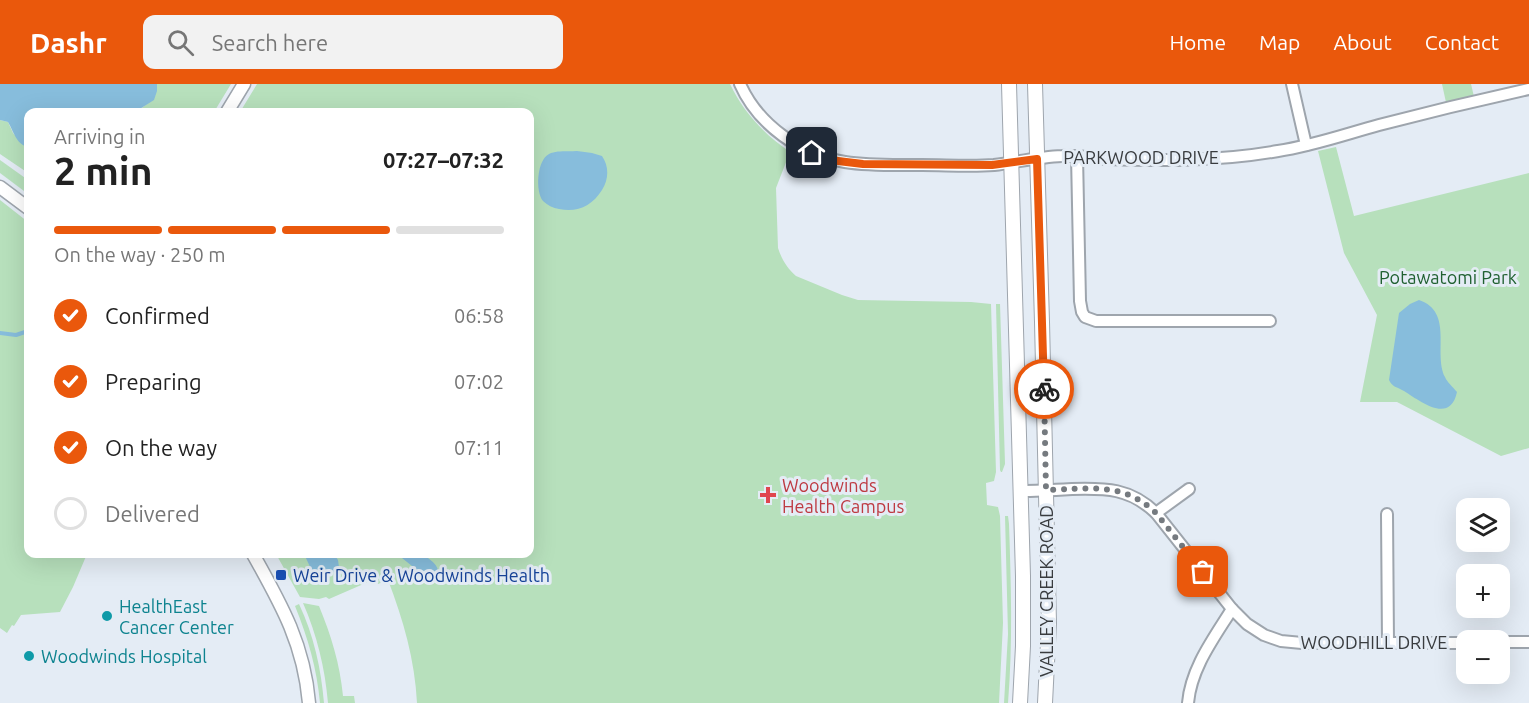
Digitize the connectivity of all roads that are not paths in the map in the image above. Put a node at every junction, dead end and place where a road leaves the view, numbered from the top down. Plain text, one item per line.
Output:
1 (244, 84) edge
2 (740, 84) edge
3 (1009, 84) edge
4 (1035, 84) edge
5 (1292, 84) edge
6 (1529, 89) edge
7 (229, 108) edge
8 (1306, 145) junction
9 (1077, 156) junction
10 (1037, 159) junction
11 (1011, 162) junction
12 (0, 187) edge
13 (24, 205) edge
14 (1270, 321) dead end
15 (1189, 489) dead end
16 (1046, 490) junction
17 (1020, 491) junction
18 (1156, 513) junction
19 (1387, 514) dead end
20 (255, 558) edge
21 (1232, 609) junction
22 (1510, 642) edge
23 (1529, 642) edge
24 (1388, 643) junction
25 (1456, 643) edge
26 (309, 703) edge
27 (1020, 703) edge
28 (1045, 703) edge
29 (1188, 703) edge

1 - 7 street
2 - 11 street, PARKWOOD DRIVE
3 - 11 main road, VALLEY CREEK ROAD
4 - 10 main road, VALLEY CREEK ROAD
5 - 8 street
6 - 8 street, PARKWOOD DRIVE
8 - 9 street, PARKWOOD DRIVE
9 - 10 street, PARKWOOD DRIVE
9 - 14 street
10 - 11 street, PARKWOOD DRIVE
10 - 16 main road, VALLEY CREEK ROAD
11 - 17 main road, VALLEY CREEK ROAD
12 - 13 street
15 - 18 street
16 - 17 street, WOODHILL DRIVE
16 - 18 street, WOODHILL DRIVE
16 - 28 main road, VALLEY CREEK ROAD
17 - 27 main road, VALLEY CREEK ROAD
18 - 21 street, WOODHILL DRIVE
19 - 24 street
20 - 26 street
21 - 24 street, WOODHILL DRIVE
21 - 29 street
22 - 23 street
24 - 25 street, WOODHILL DRIVE

